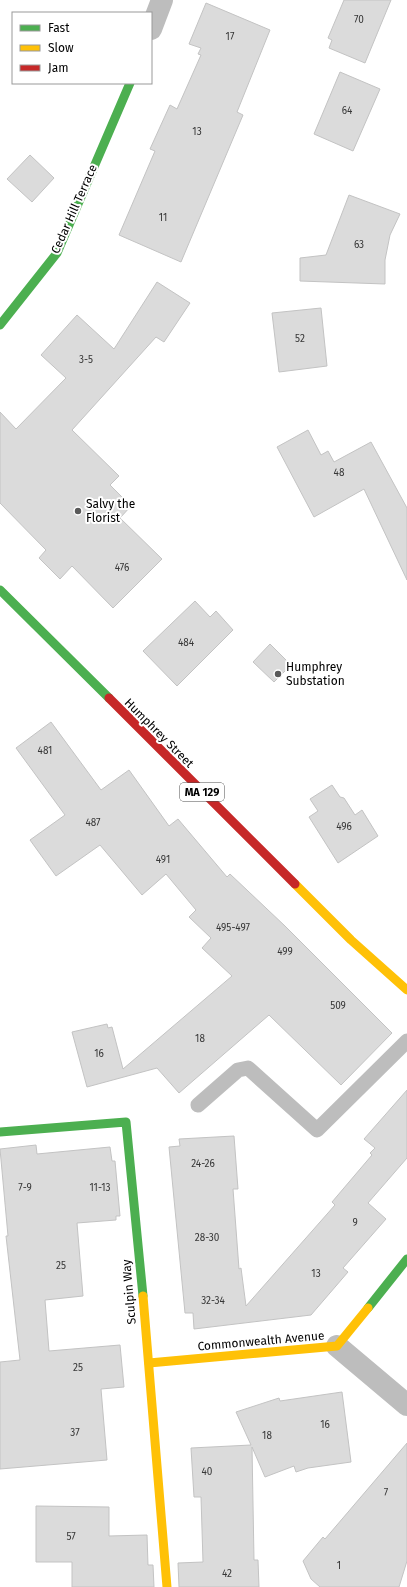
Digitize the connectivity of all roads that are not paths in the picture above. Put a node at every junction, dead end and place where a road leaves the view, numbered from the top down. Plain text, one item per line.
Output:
1 (162, 0) edge
2 (152, 26) edge
3 (130, 84) edge
4 (0, 324) edge
5 (0, 590) edge
6 (407, 990) edge
7 (407, 1041) edge
8 (198, 1104) dead end
9 (0, 1132) edge
10 (407, 1259) edge
11 (337, 1346) junction
12 (149, 1363) junction
13 (407, 1405) edge
14 (167, 1587) edge

1 - 2 street
3 - 4 street, Cedar Hill Terrace
5 - 6 street, Humphrey Street / MA 129
7 - 8 lane
9 - 12 street, Sculpin Way
10 - 11 street, Commonwealth Avenue
11 - 12 street, Commonwealth Avenue
11 - 13 street
12 - 14 street, Sculpin Way

